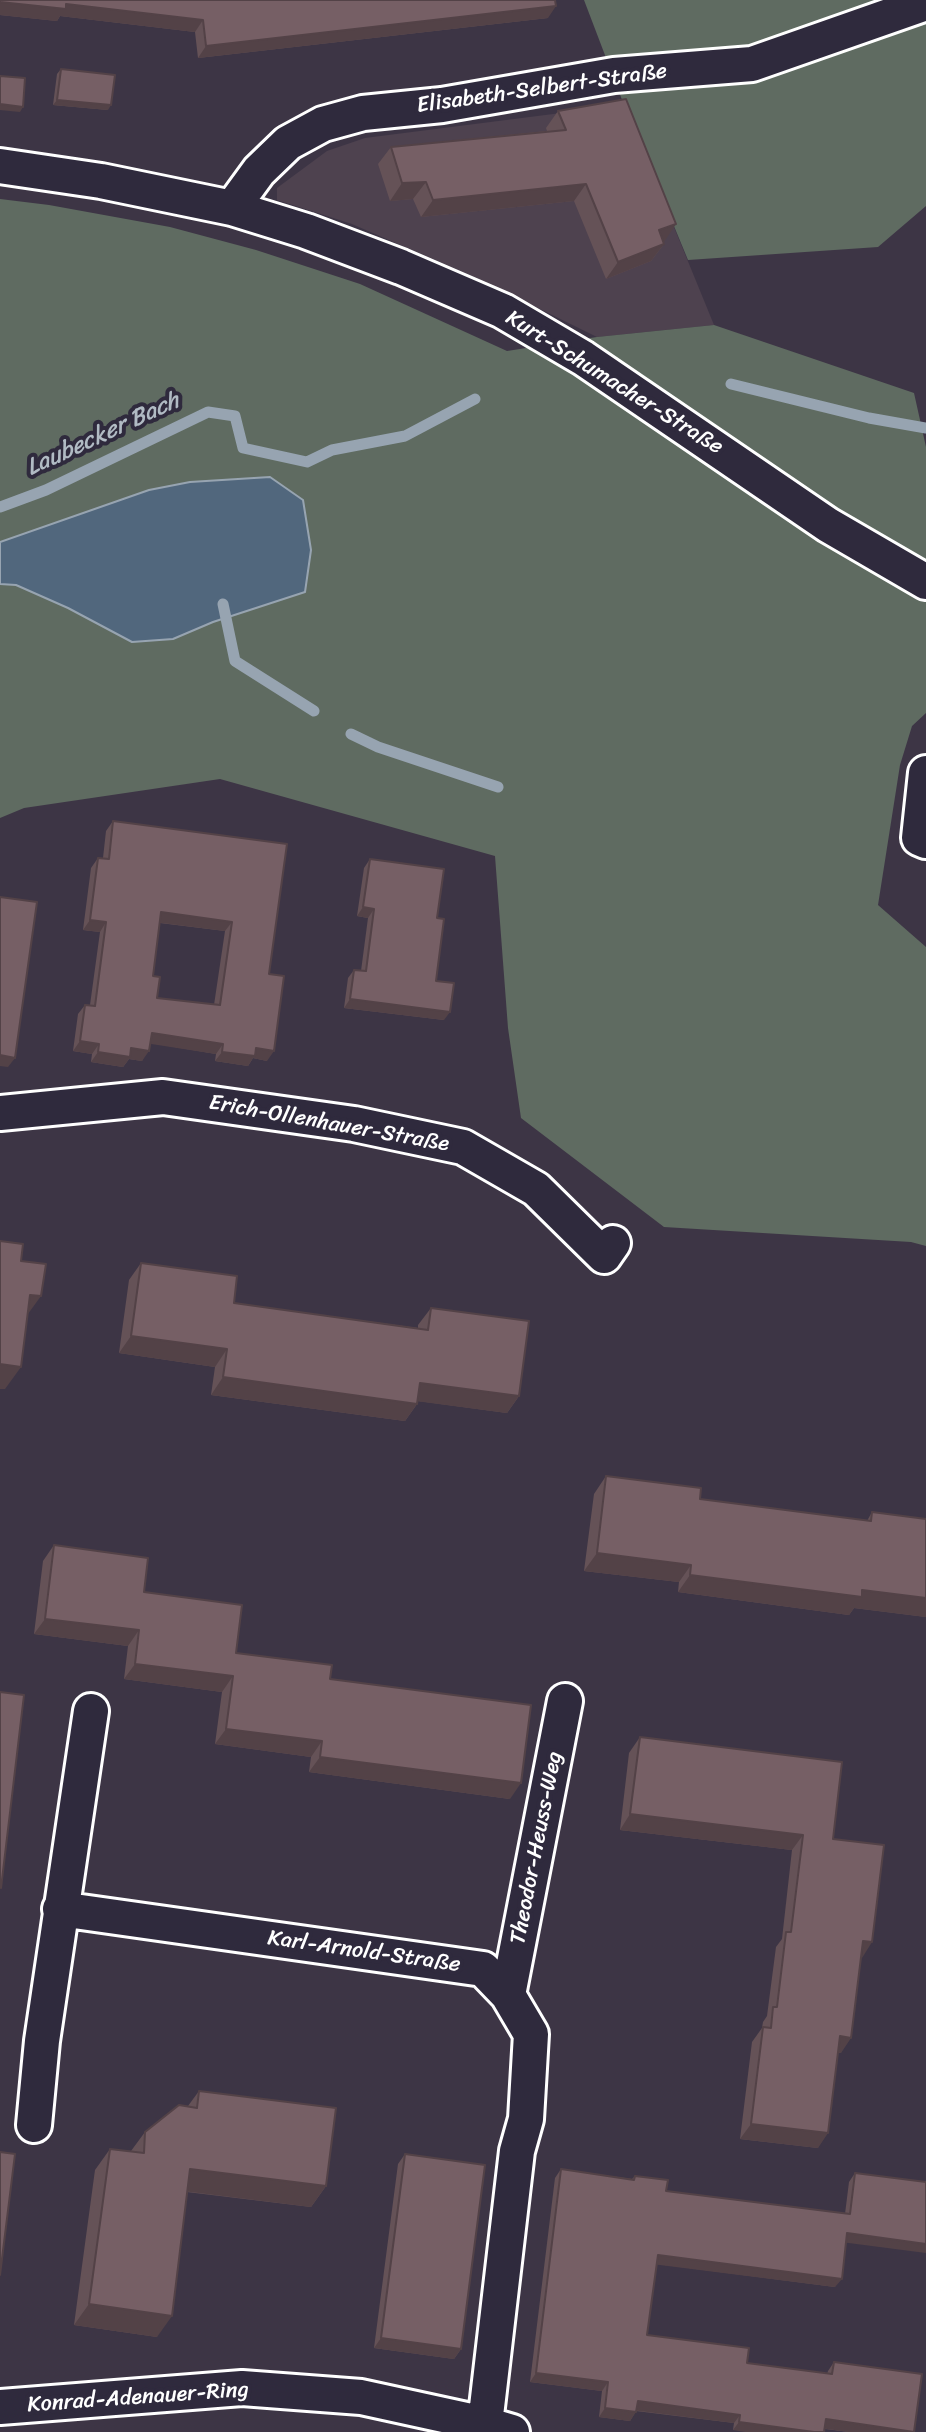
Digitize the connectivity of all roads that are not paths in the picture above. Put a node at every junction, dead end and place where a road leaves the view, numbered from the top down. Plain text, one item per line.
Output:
1 (926, 3) edge
2 (0, 166) edge
3 (232, 208) junction
4 (926, 582) edge
5 (926, 773) edge
6 (926, 841) edge
7 (0, 1113) edge
8 (613, 1243) dead end
9 (565, 1701) dead end
10 (91, 1711) dead end
11 (60, 1909) junction
12 (508, 1995) junction
13 (34, 2125) dead end
14 (0, 2407) edge
15 (498, 2428) edge

1 - 3 street, Elisabeth-Selbert-Straße
2 - 3 street, Kurt-Schumacher-Straße
3 - 4 street, Kurt-Schumacher-Straße
5 - 6 street
7 - 8 street, Erich-Ollenhauer-Straße
9 - 12 street, Theodor-Heuss-Weg
10 - 11 street
11 - 12 street, Karl-Arnold-Straße
11 - 13 street
12 - 15 street, Karl-Arnold-Straße
14 - 15 street, Konrad-Adenauer-Ring

